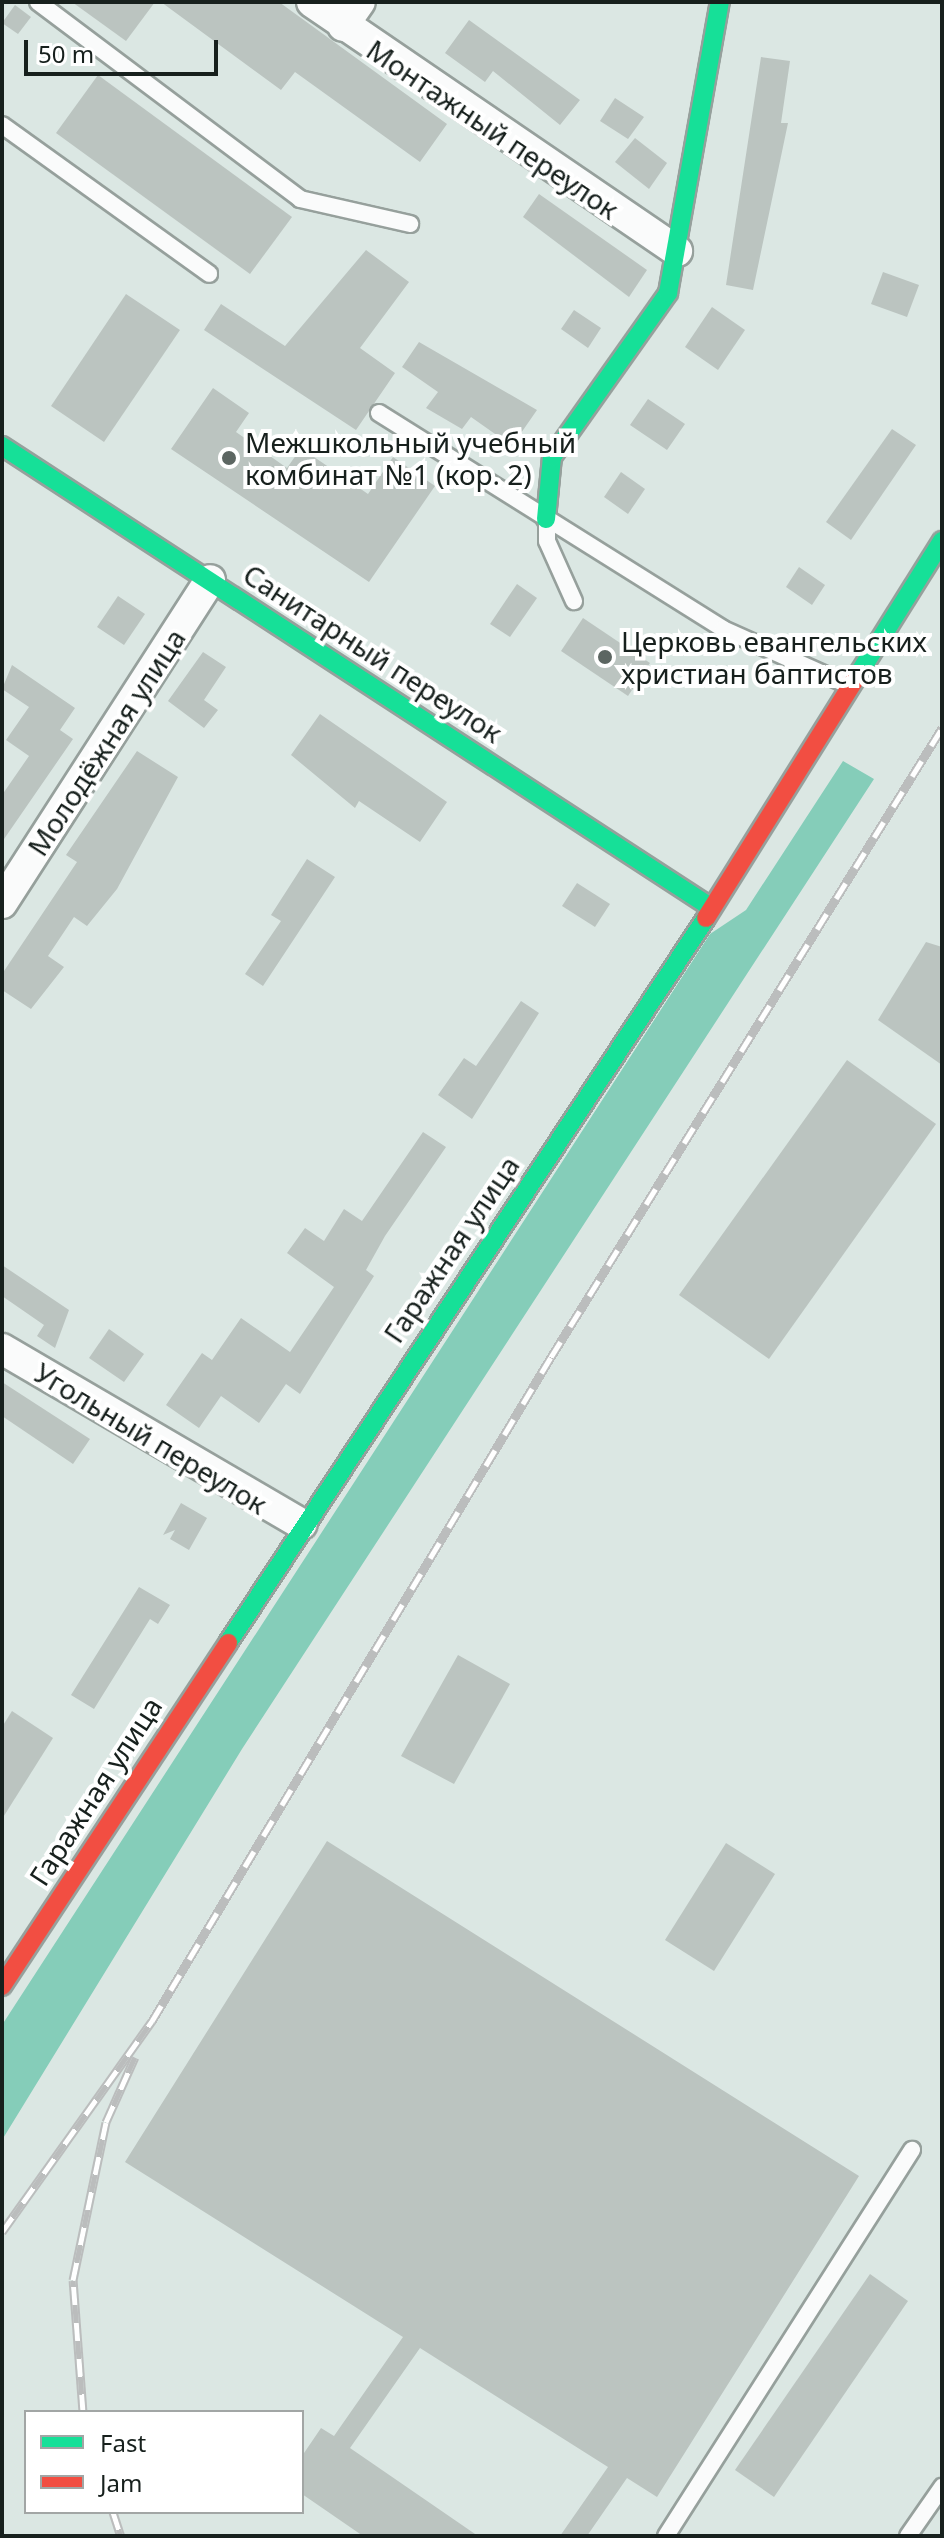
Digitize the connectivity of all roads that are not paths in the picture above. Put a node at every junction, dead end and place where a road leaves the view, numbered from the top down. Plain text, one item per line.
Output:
1 (38, 2) edge
2 (312, 2) edge
3 (720, 2) edge
4 (352, 14) edge
5 (2, 125) edge
6 (410, 224) dead end
7 (677, 251) junction
8 (209, 274) dead end
9 (379, 413) dead end
10 (2, 446) edge
11 (546, 519) junction
12 (942, 541) edge
13 (210, 580) junction
14 (574, 601) dead end
15 (848, 685) junction
16 (2, 903) edge
17 (712, 908) junction
18 (2, 1349) edge
19 (302, 1524) junction
20 (2, 1986) edge
21 (912, 2150) dead end
22 (942, 2487) edge
23 (666, 2536) edge
24 (908, 2536) edge

1 - 6 lane
2 - 4 street, Монтажный переулок
3 - 7 street
4 - 7 street, Монтажный переулок
5 - 8 lane
7 - 11 street
9 - 11 lane
10 - 13 street, Санитарный переулок
11 - 14 lane
11 - 15 lane
12 - 15 street, Гаражная улица
13 - 16 street, Молодёжная улица
13 - 17 street, Санитарный переулок
15 - 17 street, Гаражная улица
17 - 19 street, Гаражная улица
18 - 19 street, Угольный переулок
19 - 20 street, Гаражная улица
21 - 23 lane
22 - 24 lane

